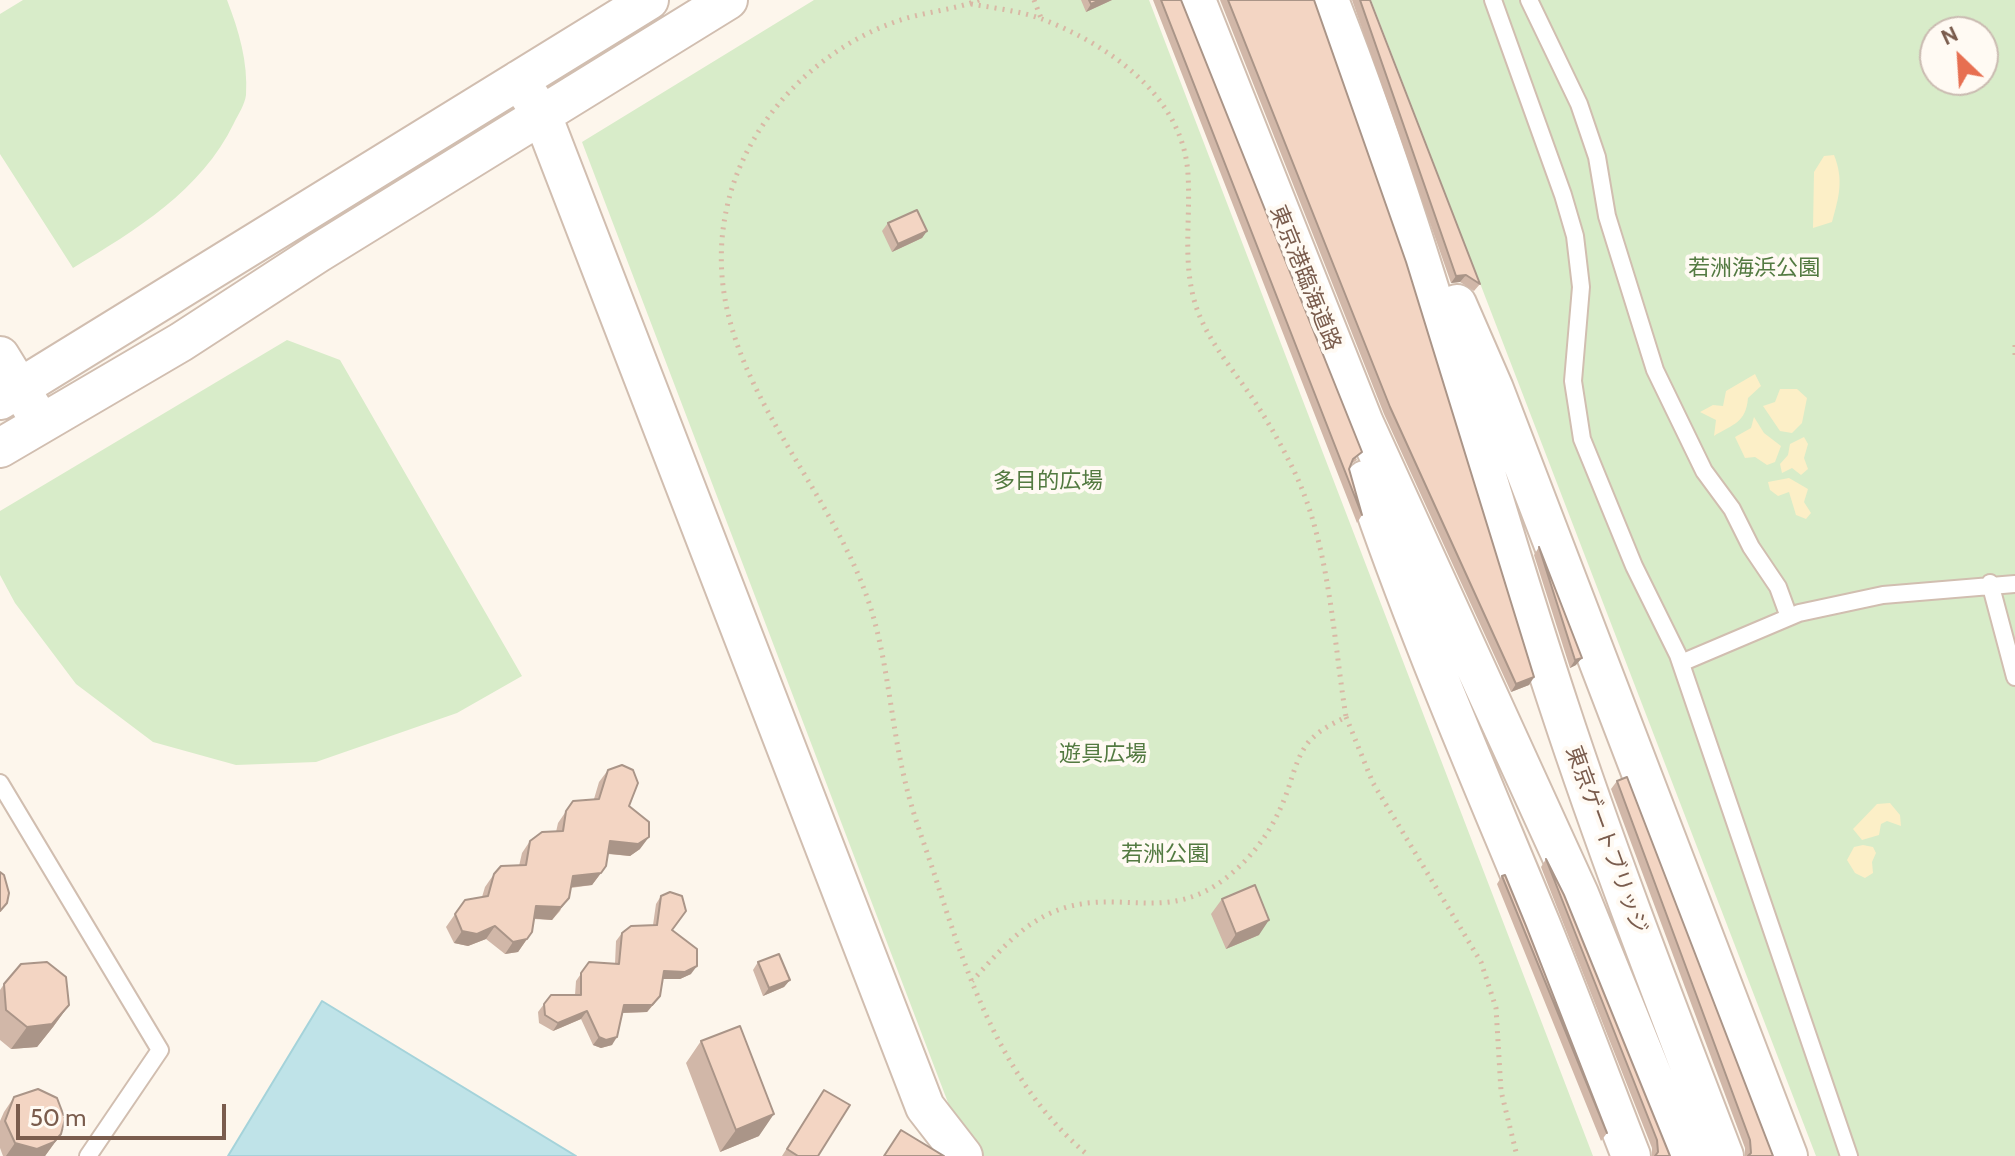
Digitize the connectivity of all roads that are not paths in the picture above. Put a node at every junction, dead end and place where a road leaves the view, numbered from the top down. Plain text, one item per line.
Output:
1 (649, 0) edge
2 (728, 0) edge
3 (1196, 0) edge
4 (1329, 0) edge
5 (1493, 0) edge
6 (1529, 0) edge
7 (519, 80) junction
8 (1368, 99) junction
9 (542, 115) junction
10 (1257, 159) junction
11 (0, 356) edge
12 (10, 394) edge
13 (43, 425) junction
14 (1, 444) edge
15 (1421, 553) joint
16 (1990, 583) junction
17 (2015, 584) edge
18 (1789, 617) junction
19 (1681, 663) junction
20 (2015, 677) edge
21 (0, 783) edge
22 (88, 1156) edge
23 (963, 1156) edge
24 (1631, 1156) edge
25 (1685, 1156) edge
26 (1724, 1156) edge
27 (1788, 1156) edge
28 (1849, 1156) edge

1 - 7 street
2 - 9 street
3 - 10 street, 東京港臨海道路
4 - 8 street
5 - 19 lane
6 - 18 lane
7 - 9 street
7 - 12 street
8 - 26 street, 東京ゲートブリッジ
8 - 27 street
9 - 13 street
9 - 23 street
10 - 15 street, 東京港臨海道路
10 - 24 street
11 - 12 street
12 - 13 street
13 - 14 street
15 - 25 street, 東京ゲートブリッジ
16 - 17 lane
16 - 18 lane
16 - 20 lane
18 - 19 lane
19 - 28 lane
21 - 22 lane

